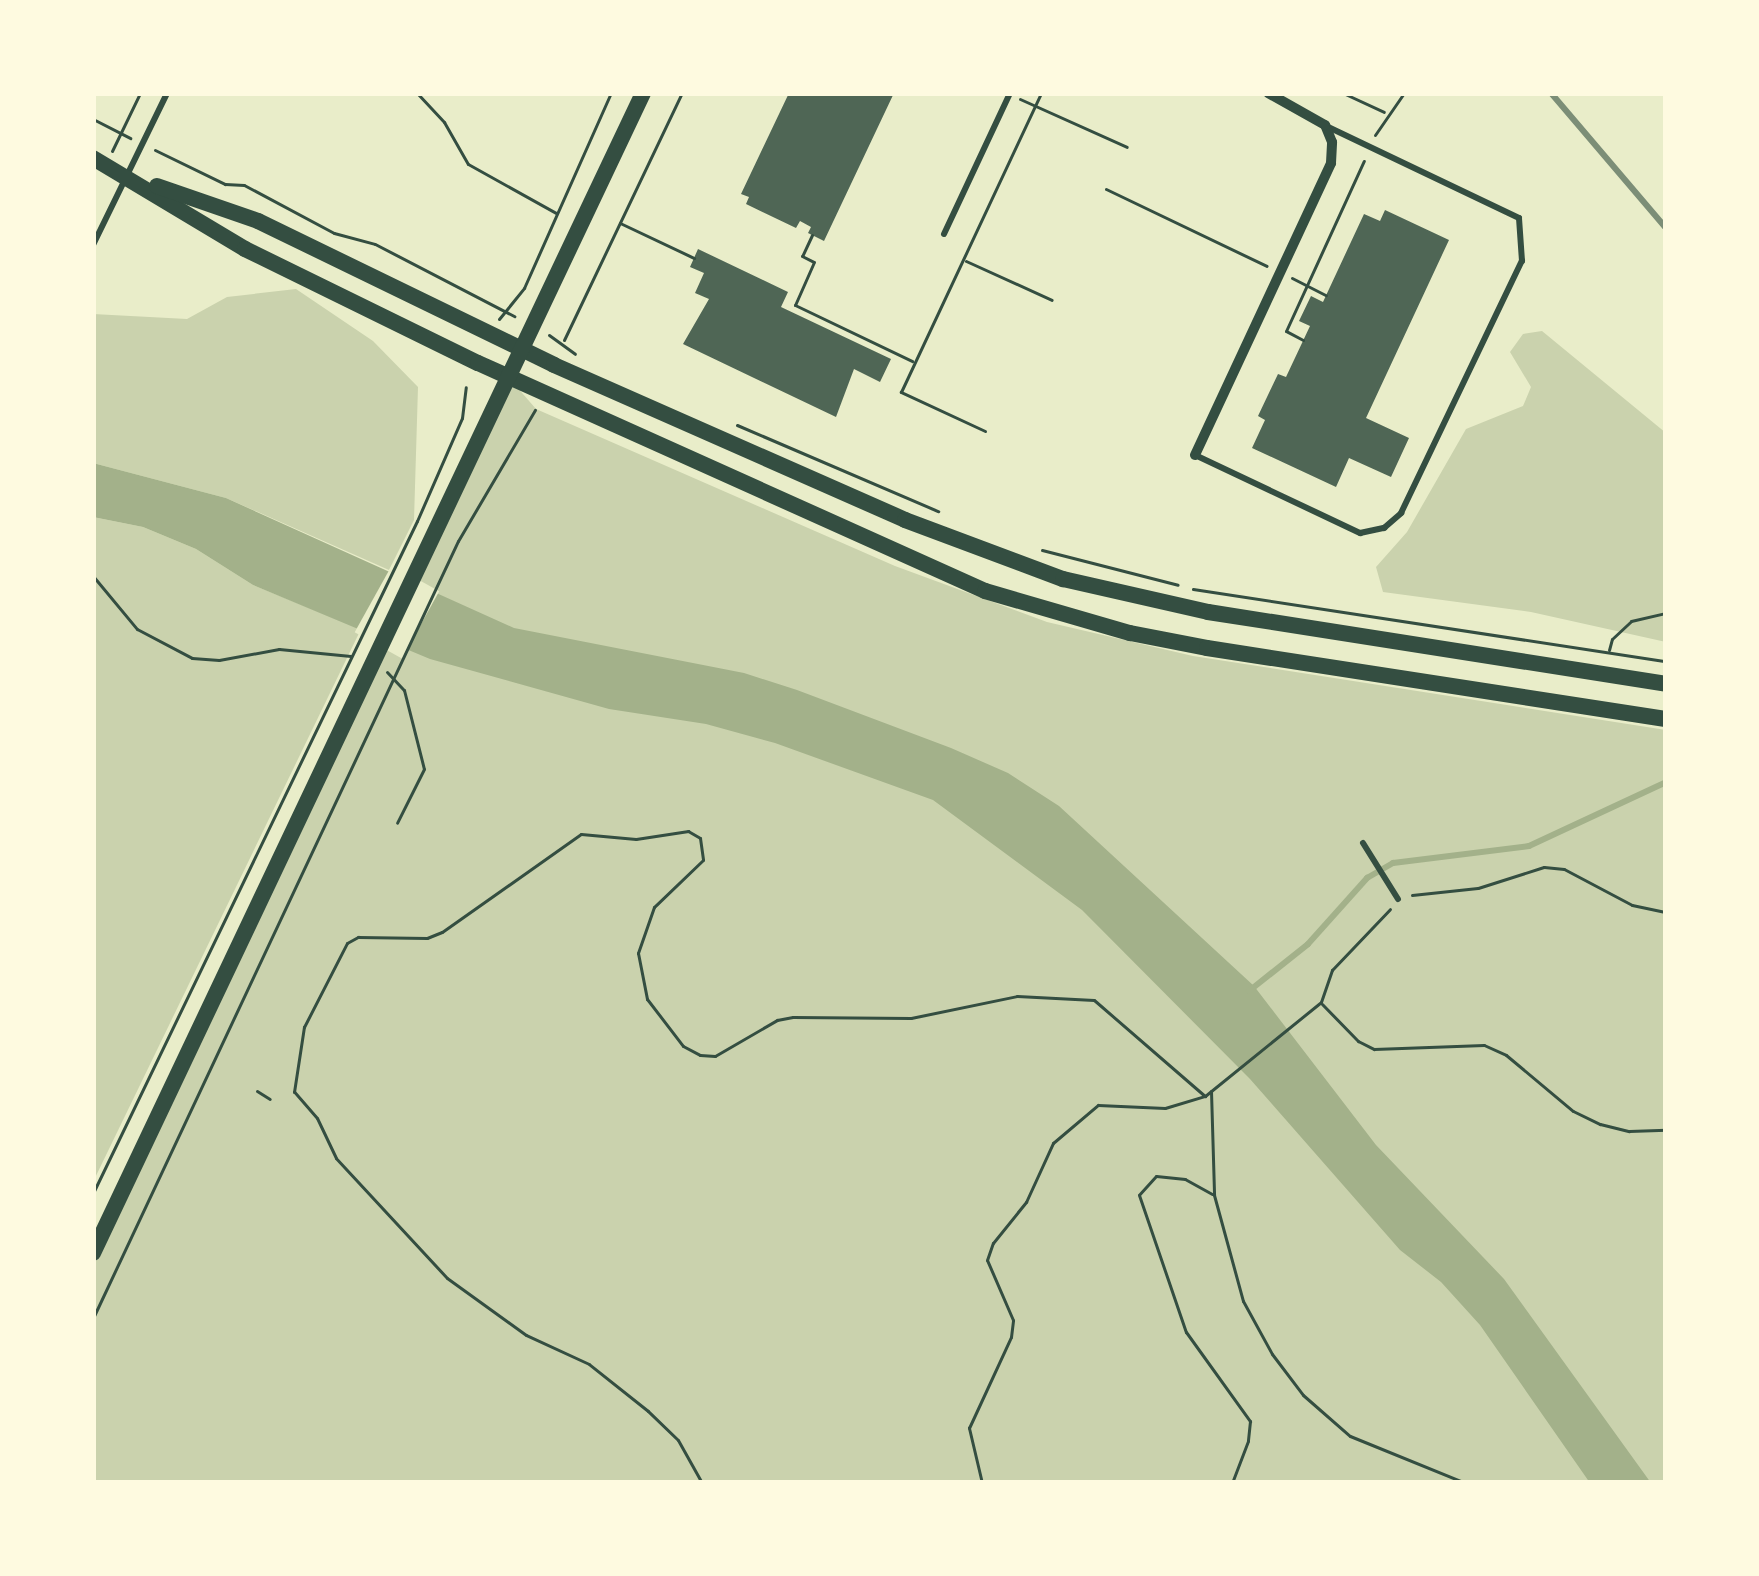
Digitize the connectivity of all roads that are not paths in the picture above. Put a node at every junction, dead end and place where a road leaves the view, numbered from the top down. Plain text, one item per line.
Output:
1 (166, 93) edge
2 (643, 93) edge
3 (1268, 93) edge
4 (1010, 94) edge
5 (1324, 125) junction
6 (99, 161) edge
7 (128, 176) junction
8 (944, 234) dead end
9 (93, 245) edge
10 (524, 350) junction
11 (510, 379) junction
12 (1195, 455) joint
13 (1666, 684) edge
14 (1666, 719) edge
15 (1363, 843) dead end
16 (1398, 899) road end
17 (93, 1252) edge

1 - 7 lane
2 - 10 main road
3 - 5 street
4 - 8 lane
5 - 12 street
5 - 12 lane
6 - 7 main road
7 - 9 lane
7 - 10 main road
7 - 11 main road
10 - 11 main road
10 - 13 main road
11 - 14 main road
11 - 17 main road
15 - 16 lane

